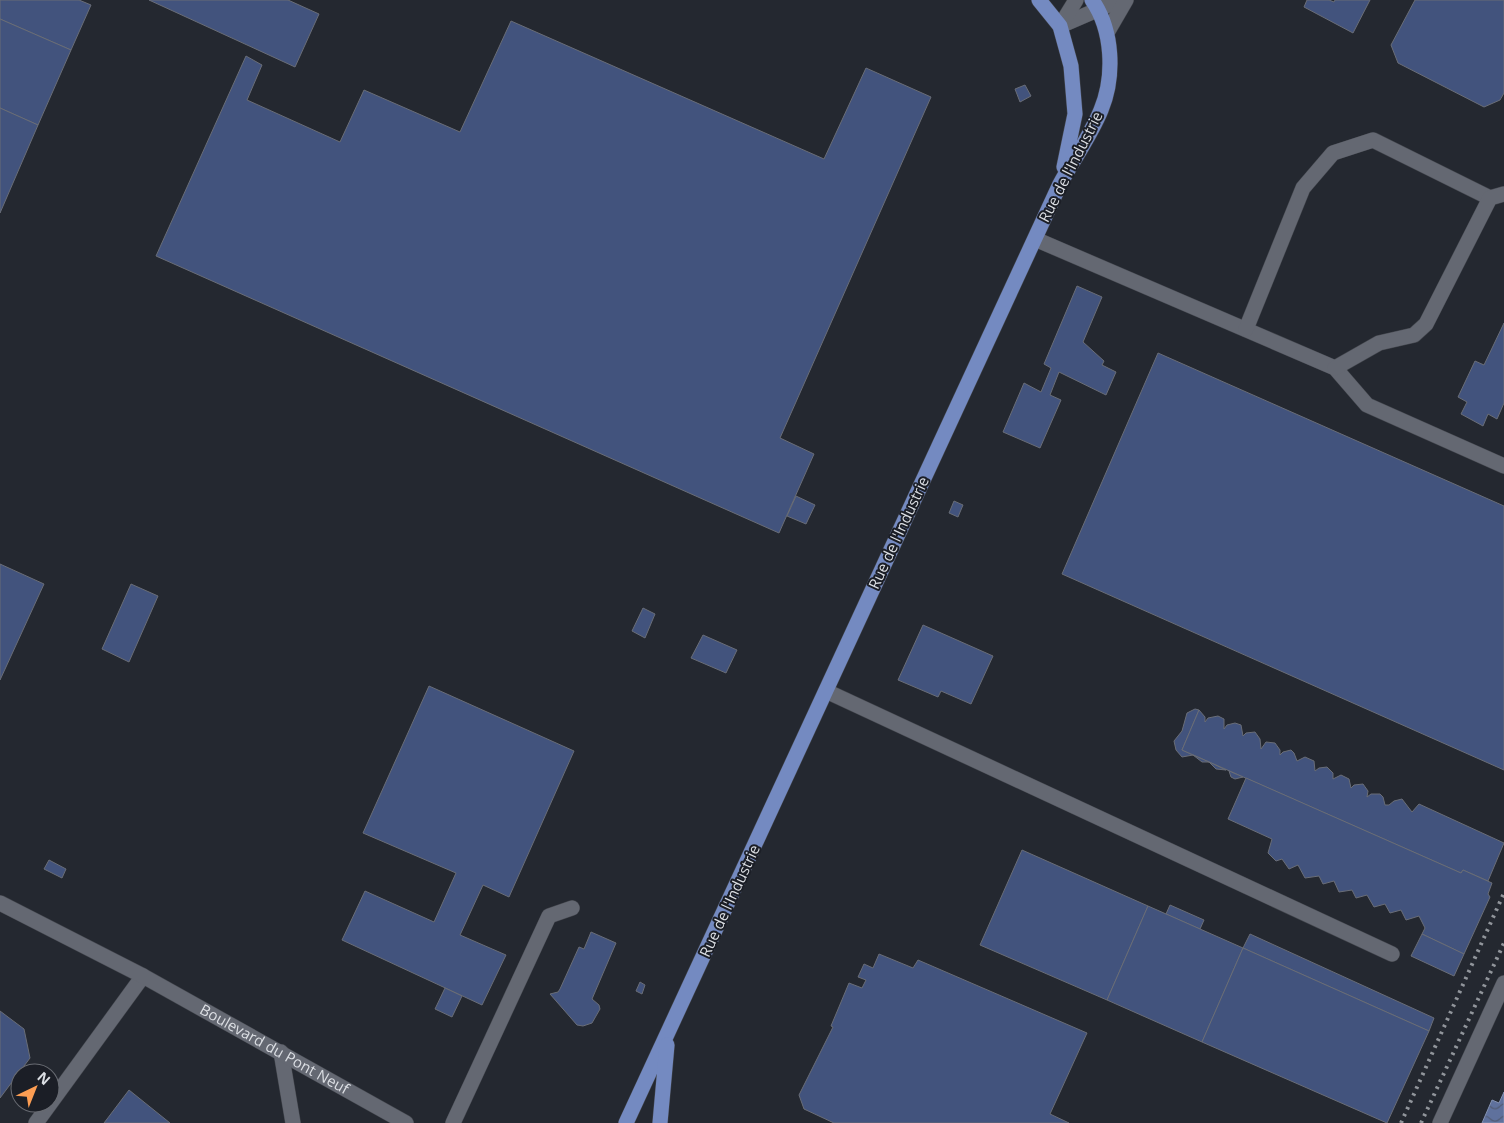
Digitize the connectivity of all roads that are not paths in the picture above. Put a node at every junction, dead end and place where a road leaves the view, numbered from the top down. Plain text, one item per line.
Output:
1 (1039, 0) edge
2 (1076, 0) edge
3 (1120, 0) edge
4 (1126, 0) edge
5 (1095, 5) edge
6 (1060, 26) junction
7 (1108, 31) junction
8 (1060, 184) junction
9 (1497, 196) edge
10 (1035, 238) junction
11 (1246, 329) junction
12 (1335, 368) junction
13 (1504, 466) edge
14 (826, 691) junction
15 (0, 903) edge
16 (572, 908) dead end
17 (1392, 954) dead end
18 (143, 976) junction
19 (1504, 983) edge
20 (669, 1032) junction
21 (281, 1052) junction
22 (36, 1123) edge
23 (294, 1123) edge
24 (406, 1123) edge
25 (453, 1123) edge
26 (626, 1123) edge
27 (660, 1123) edge
28 (1440, 1123) edge

1 - 6 main road
2 - 6 street
3 - 5 street
4 - 7 street
5 - 6 street
5 - 7 main road
6 - 8 main road
7 - 8 main road, Rue de l'Industrie
8 - 10 main road, Rue de l'Industrie
9 - 11 street
9 - 12 street
10 - 11 street
10 - 14 main road, Rue de l'Industrie
11 - 12 street
12 - 13 street
14 - 17 street
14 - 20 main road, Rue de l'Industrie
15 - 18 street, Boulevard du Pont Neuf
16 - 25 street
18 - 21 street, Boulevard du Pont Neuf
18 - 22 street
19 - 28 street
20 - 26 main road, Rue de l'Industrie
20 - 27 main road, Rue de l'Industrie
21 - 23 street
21 - 24 street, Boulevard du Pont Neuf

